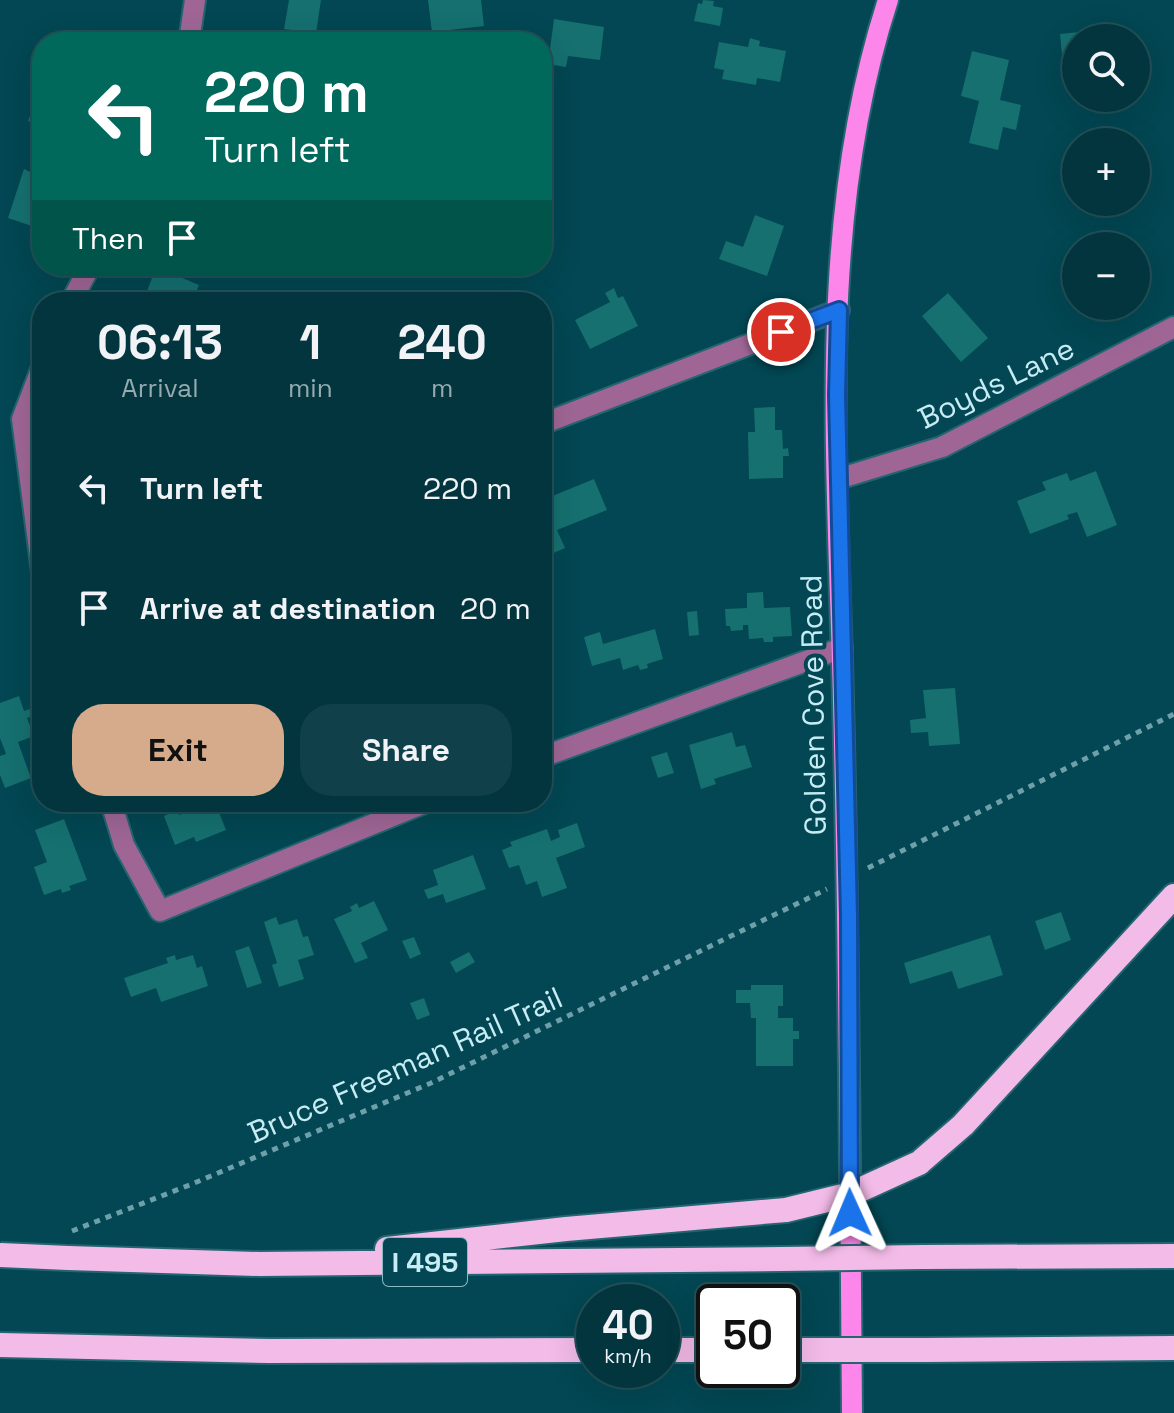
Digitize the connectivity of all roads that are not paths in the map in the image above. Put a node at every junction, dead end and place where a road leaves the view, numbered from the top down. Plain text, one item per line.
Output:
1 (195, 0) edge
2 (888, 0) edge
3 (190, 32) edge
4 (839, 310) junction
5 (1174, 327) edge
6 (32, 393) edge
7 (552, 420) edge
8 (838, 479) junction
9 (32, 496) edge
10 (842, 648) junction
11 (552, 753) edge
12 (114, 812) edge
13 (403, 812) edge
14 (1174, 896) edge
15 (0, 1255) edge
16 (1174, 1256) edge
17 (259, 1264) junction
18 (0, 1345) edge
19 (1174, 1348) edge
20 (576, 1350) edge
21 (800, 1350) edge
22 (852, 1413) edge

1 - 3 street
2 - 4 main road, Golden Cove Road
4 - 7 street
4 - 8 main road, Golden Cove Road
5 - 8 street, Boyds Lane
6 - 9 street
8 - 10 main road, Golden Cove Road
10 - 11 street
10 - 22 main road, Golden Cove Road
12 - 13 street
14 - 17 highway, bridge
15 - 17 highway, I 495, bridge
16 - 17 highway, I 495, bridge
18 - 20 highway
19 - 21 highway, bridge

